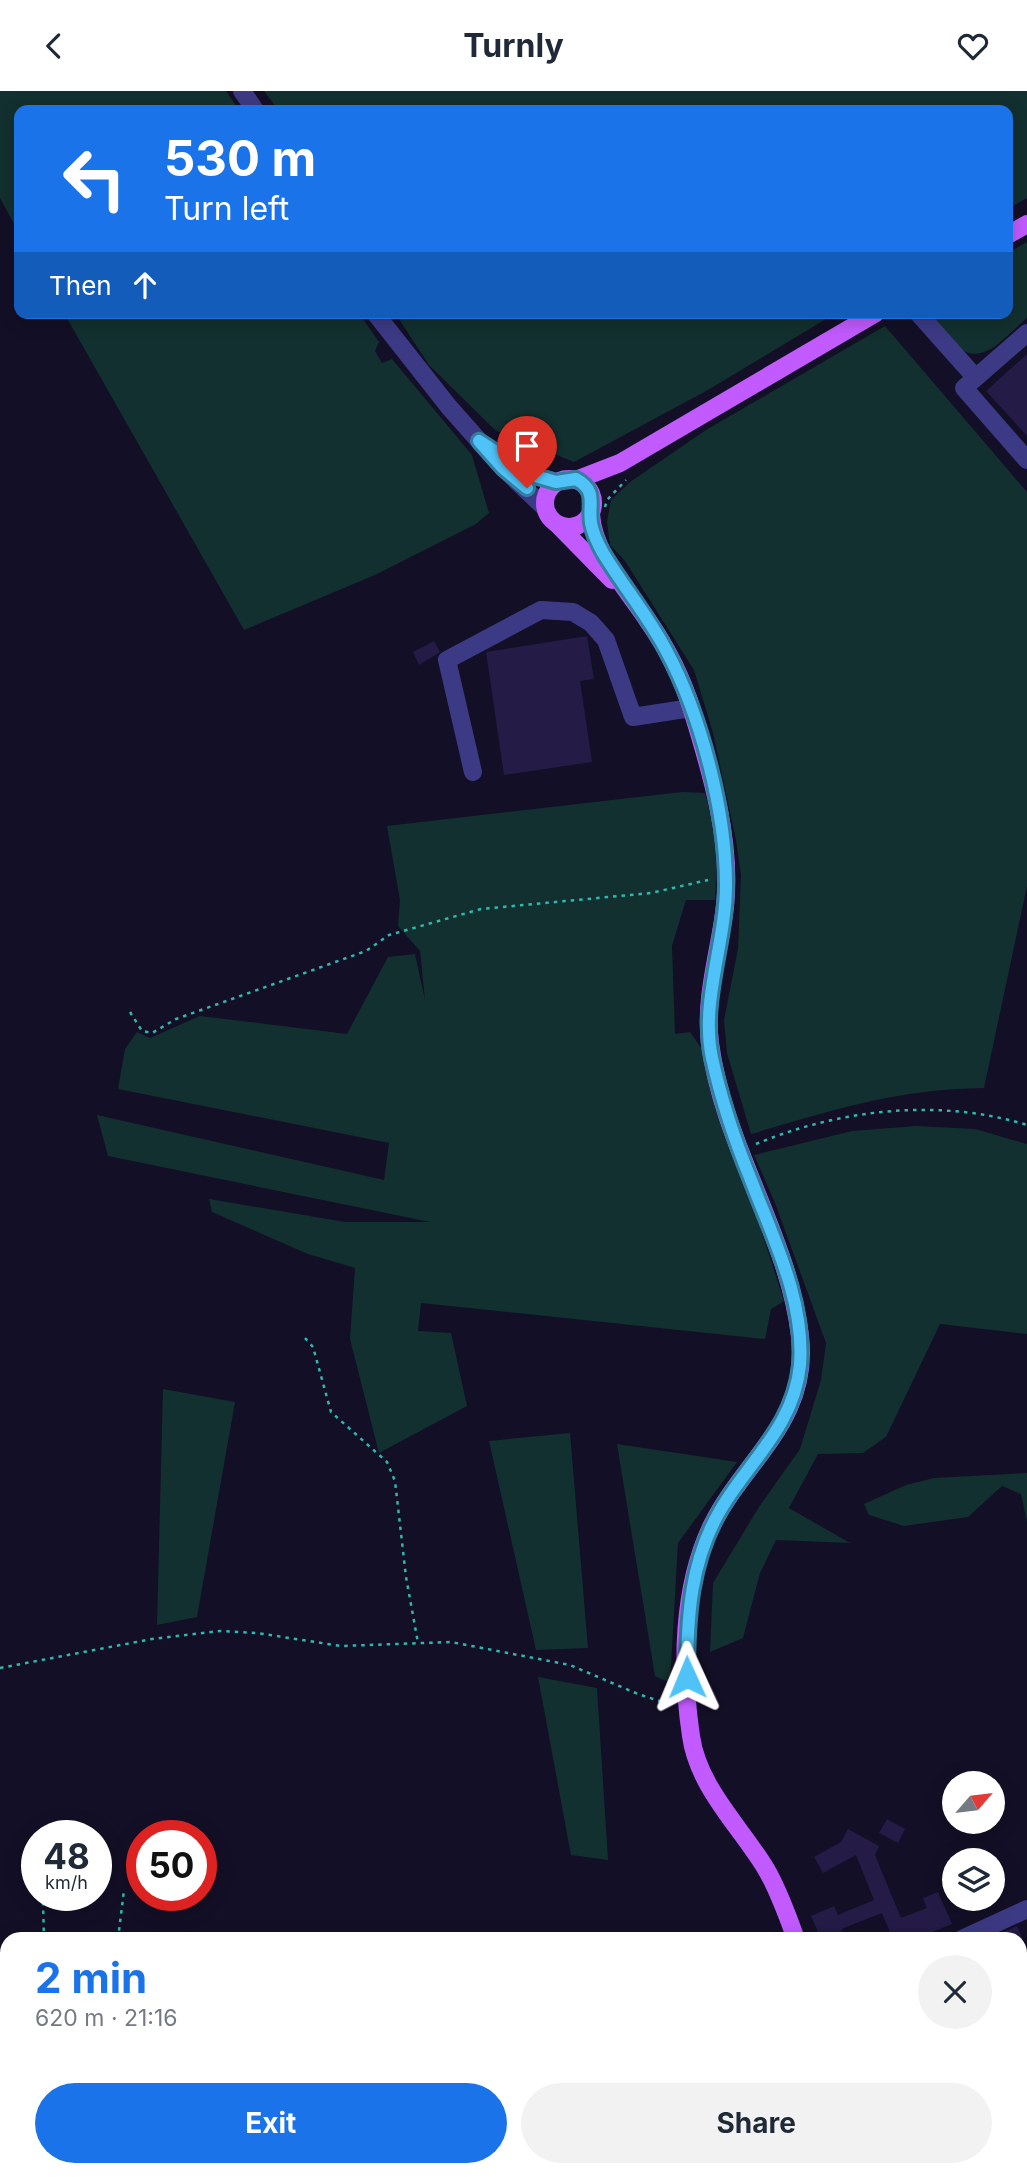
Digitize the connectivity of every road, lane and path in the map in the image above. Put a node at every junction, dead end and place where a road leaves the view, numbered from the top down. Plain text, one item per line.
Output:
1 (380, 319) edge
2 (866, 319) edge
3 (924, 319) edge
4 (1027, 333) edge
5 (975, 377) junction
6 (479, 441) junction
7 (1027, 460) edge
8 (625, 470) junction
9 (576, 479) junction
10 (556, 482) junction
11 (544, 507) junction
12 (596, 511) junction
13 (557, 524) junction
14 (633, 599) junction
15 (691, 708) junction
16 (473, 772) dead end
17 (725, 876) junction
18 (130, 1012) dead end
19 (1027, 1125) edge
20 (740, 1151) junction
21 (305, 1339) dead end
22 (418, 1643) junction
23 (0, 1668) edge
24 (689, 1707) junction
25 (124, 1890) dead end
26 (1027, 1909) edge
27 (43, 1911) edge
28 (44, 1932) edge
29 (119, 1932) edge
30 (793, 1932) edge
31 (977, 1932) edge

1 - 6 street
2 - 8 main road
3 - 5 street
4 - 5 street
5 - 7 street
6 - 10 street
6 - 11 street
8 - 9 main road
8 - 12 path
8 - 12 main road
9 - 10 main road
9 - 12 main road
10 - 11 main road
11 - 13 main road
12 - 13 main road
12 - 14 main road
13 - 14 main road
14 - 15 main road
15 - 16 street
15 - 17 main road
17 - 18 path
17 - 20 main road
19 - 20 path
20 - 24 main road
21 - 22 path
22 - 23 path
22 - 24 path
24 - 30 main road
25 - 29 path
26 - 31 street
27 - 28 path

